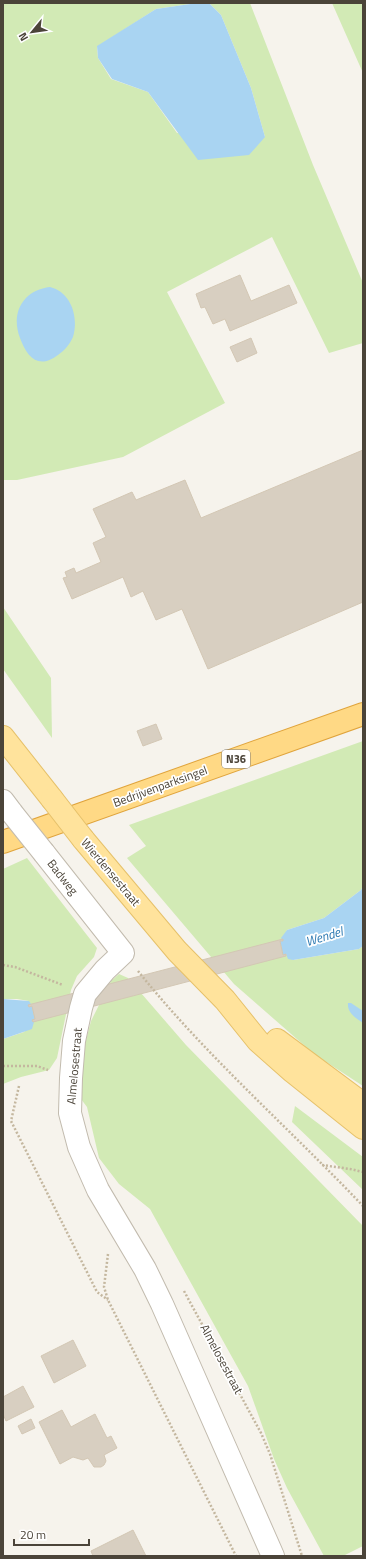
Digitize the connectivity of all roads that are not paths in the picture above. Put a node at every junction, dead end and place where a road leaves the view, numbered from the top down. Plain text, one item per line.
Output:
1 (363, 714) edge
2 (3, 737) edge
3 (8, 807) edge
4 (3, 842) edge
5 (123, 953) joint
6 (225, 1000) junction
7 (363, 1104) edge
8 (363, 1128) edge
9 (273, 1556) edge

1 - 4 highway, Bedrijvenparksingel / N36
2 - 6 main road, Wierdensestraat, bridge
3 - 5 street, Badweg, bridge
5 - 9 street, Almelosestraat
6 - 7 main road, Wierdensestraat
6 - 8 main road, Wierdensestraat

